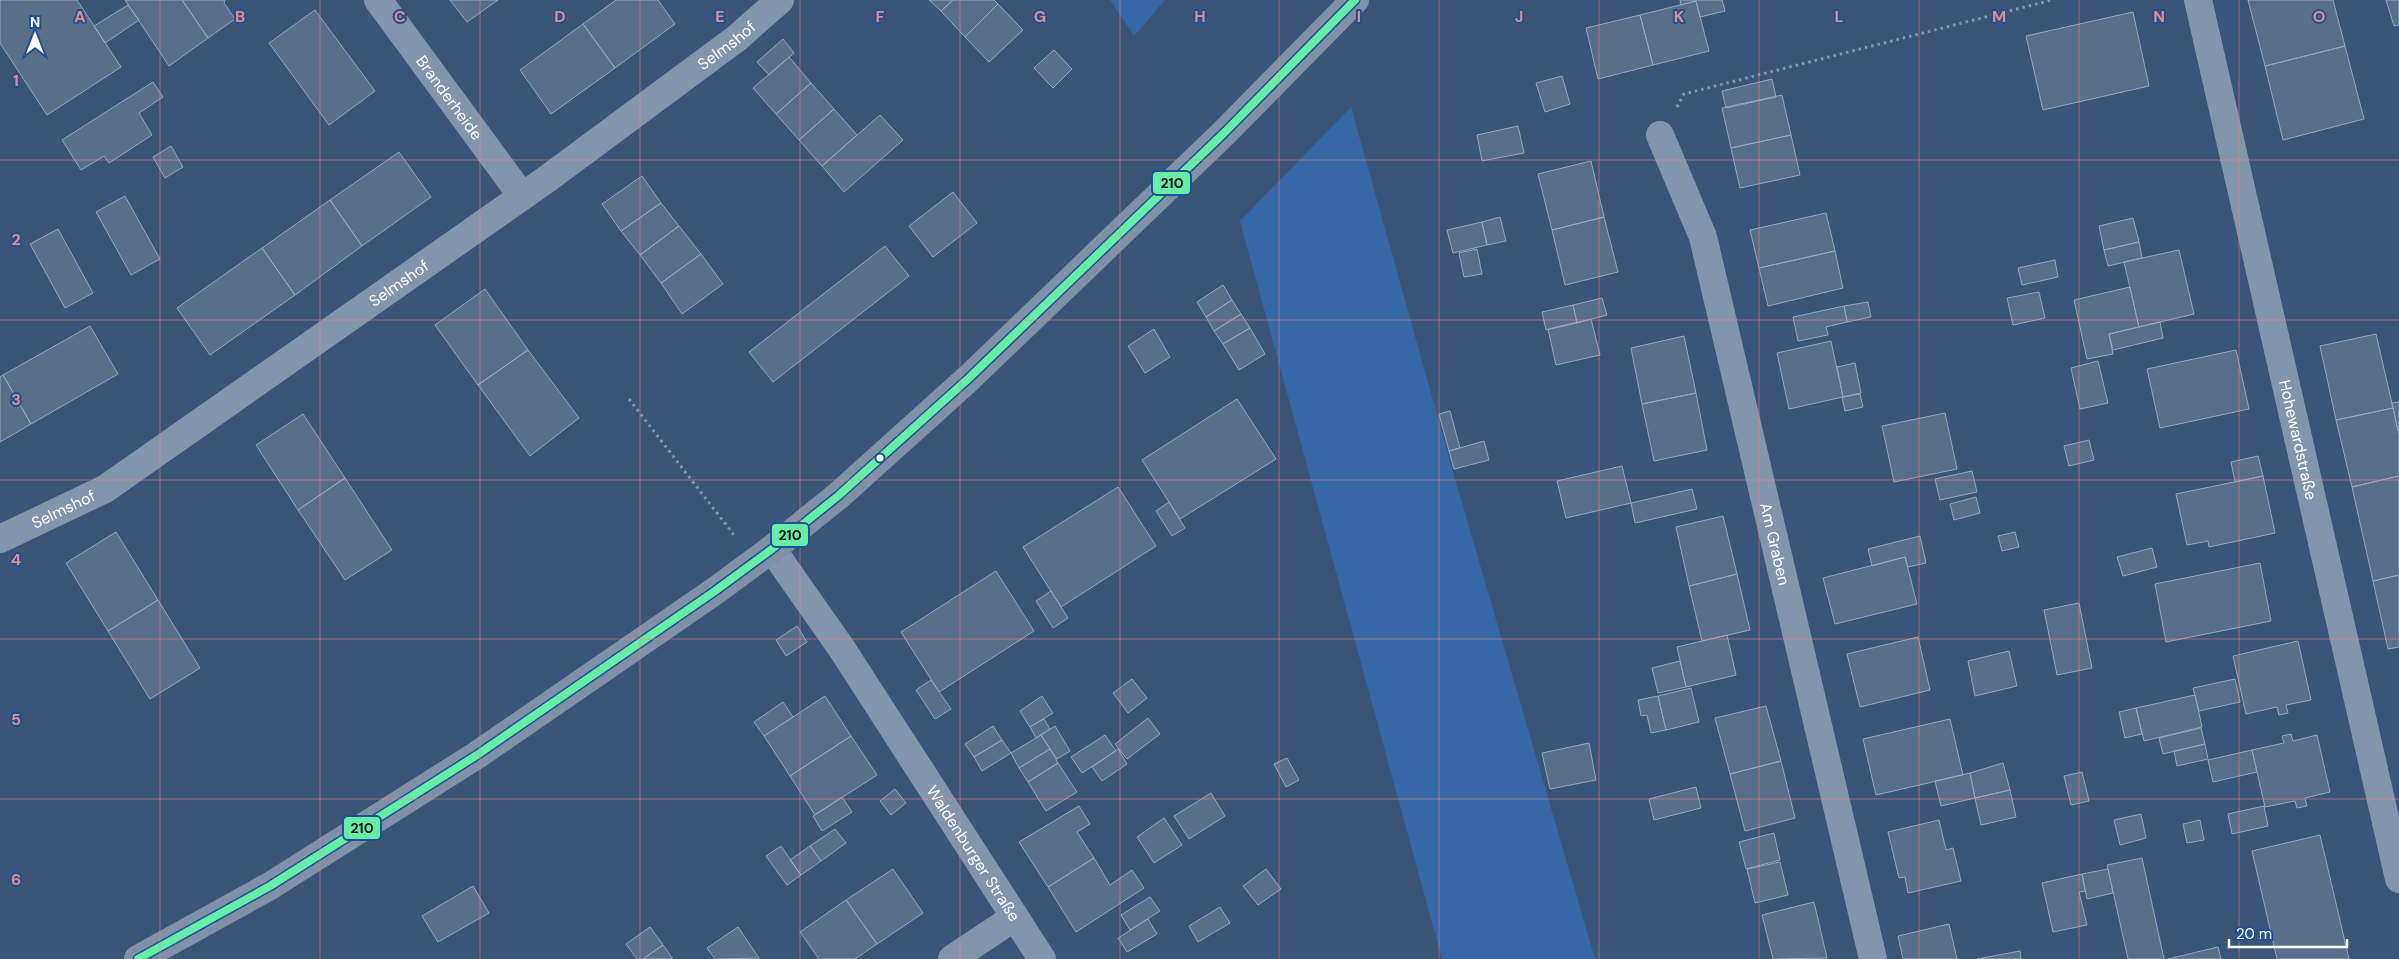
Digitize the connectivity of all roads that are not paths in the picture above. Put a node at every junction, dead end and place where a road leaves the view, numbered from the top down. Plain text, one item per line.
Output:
1 (378, 0) edge
2 (780, 0) edge
3 (1355, 0) edge
4 (2198, 0) edge
5 (1660, 134) road end
6 (522, 196) junction
7 (0, 539) edge
8 (763, 555) junction
9 (2399, 879) edge
10 (1016, 917) junction
11 (138, 959) edge
12 (952, 959) edge
13 (1042, 959) edge
14 (1873, 959) edge

1 - 6 street, Branderheide
2 - 6 street, Selmshof
3 - 8 main road
4 - 9 street, Hohewardstraße
5 - 14 street, Am Graben
6 - 7 street, Selmshof
8 - 10 street, Waldenburger Straße
8 - 11 main road
10 - 12 street
10 - 13 street, Waldenburger Straße

